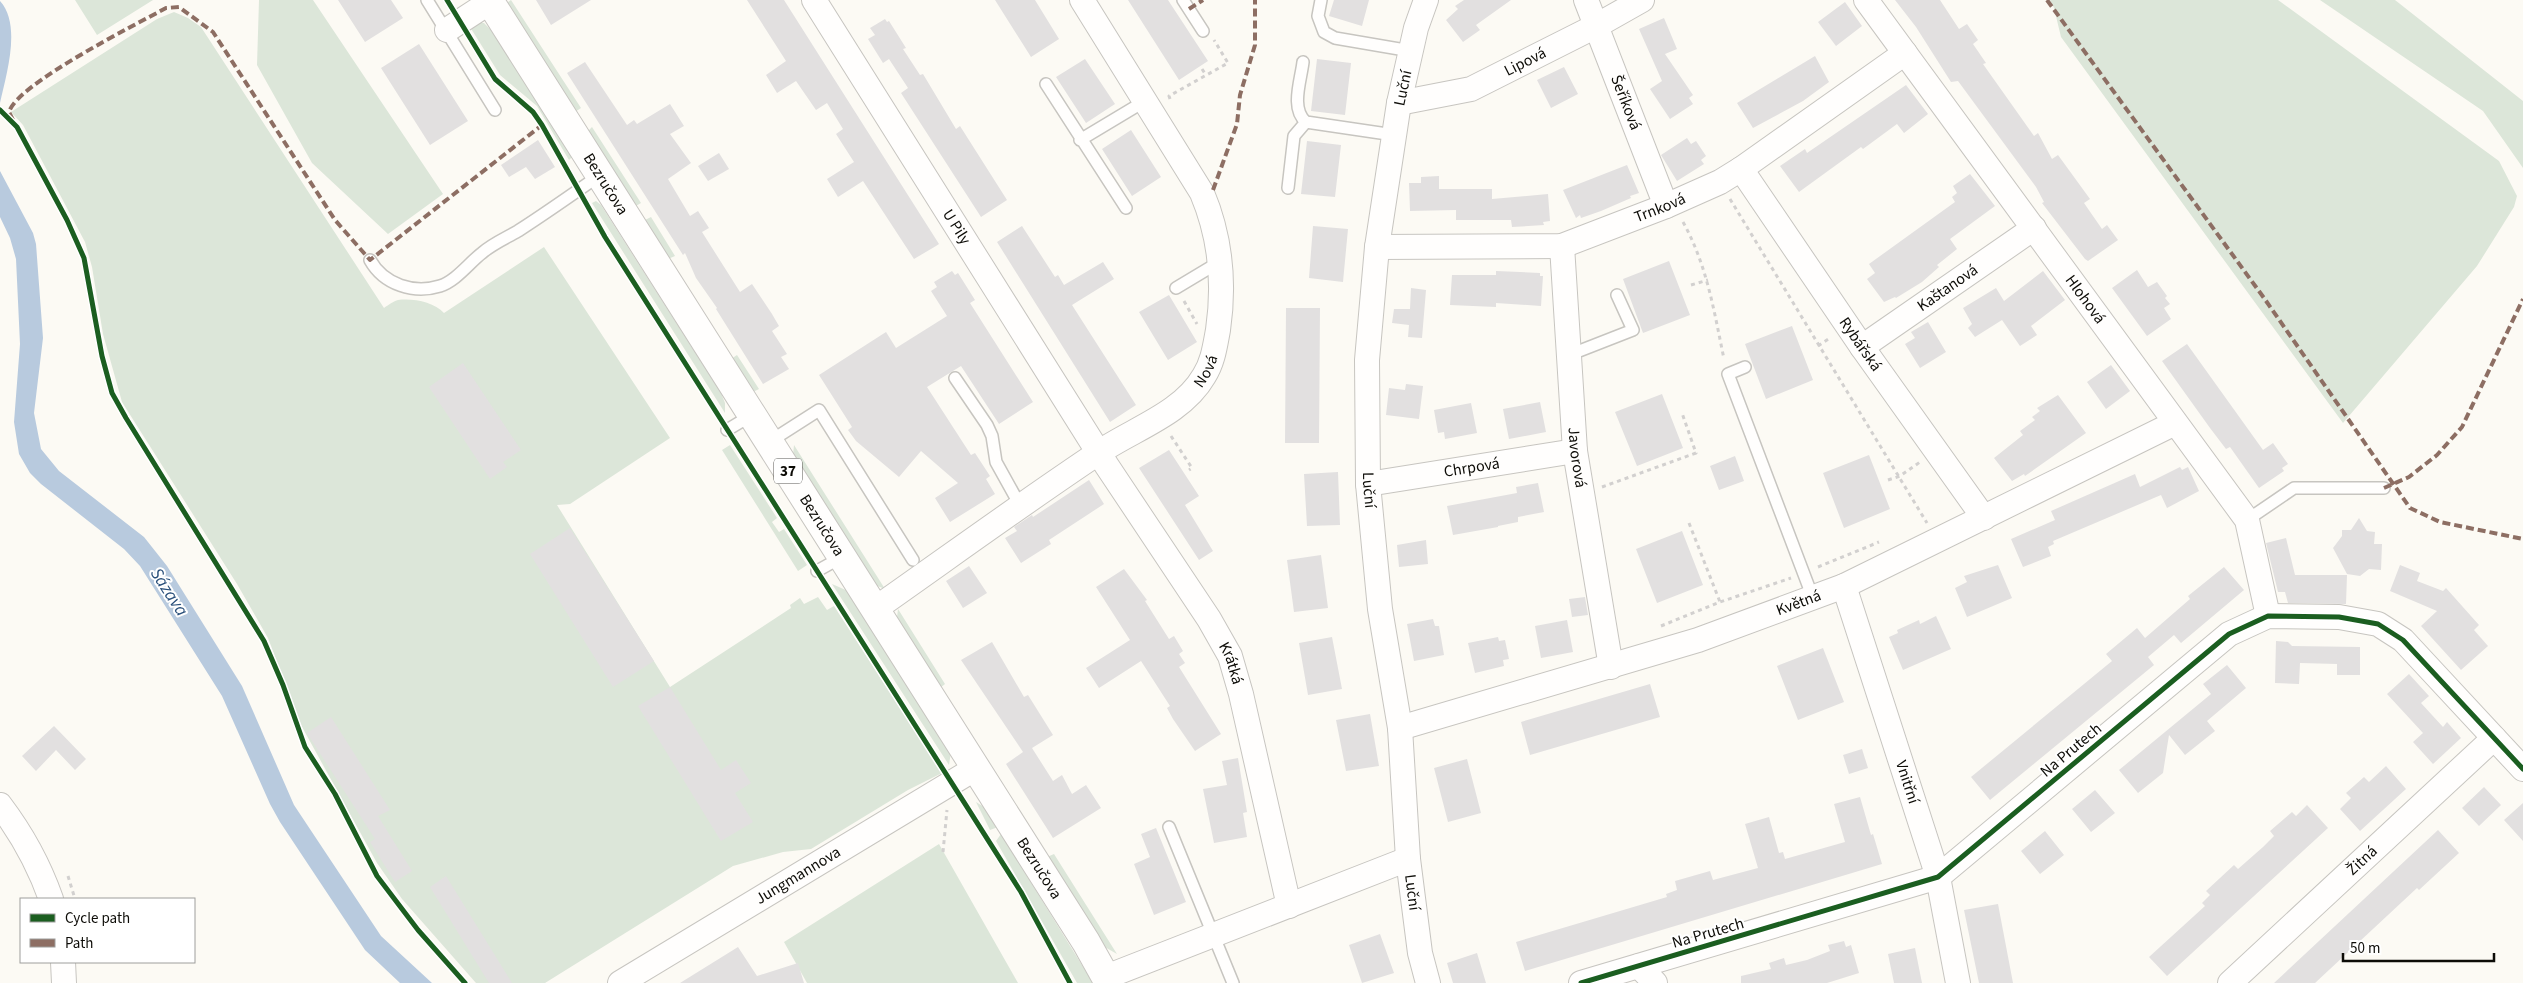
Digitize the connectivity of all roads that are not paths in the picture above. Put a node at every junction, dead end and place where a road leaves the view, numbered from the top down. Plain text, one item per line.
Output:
1 (427, 0) edge
2 (814, 0) edge
3 (1082, 0) edge
4 (1183, 0) edge
5 (1321, 0) edge
6 (1426, 0) edge
7 (1586, 0) edge
8 (1642, 0) edge
9 (1866, 0) edge
10 (491, 1) edge
11 (1596, 26) junction
12 (447, 30) junction
13 (1203, 31) road end
14 (1411, 51) junction
15 (1905, 53) junction
16 (1303, 62) dead end
17 (1046, 84) dead end
18 (1156, 103) junction
19 (1399, 103) junction
20 (494, 110) dead end
21 (1306, 122) junction
22 (1394, 135) junction
23 (1080, 140) junction
24 (1741, 169) junction
25 (600, 175) junction
26 (1288, 188) dead end
27 (1670, 204) junction
28 (1126, 208) dead end
29 (2034, 228) junction
30 (1562, 246) junction
31 (1377, 247) junction
32 (370, 260) dead end
33 (1221, 263) junction
34 (1176, 288) road end
35 (1618, 295) dead end
36 (1862, 347) junction
37 (1569, 355) junction
38 (1745, 367) dead end
39 (955, 378) dead end
40 (752, 414) junction
41 (2175, 423) junction
42 (727, 430) dead end
43 (769, 442) junction
44 (1575, 451) junction
45 (1099, 452) junction
46 (1368, 484) junction
47 (2384, 488) dead end
48 (1021, 507) junction
49 (1984, 518) junction
50 (2247, 520) junction
51 (842, 556) junction
52 (912, 560) dead end
53 (817, 571) dead end
54 (1844, 586) junction
55 (1813, 598) junction
56 (875, 610) junction
57 (2268, 616) junction
58 (1610, 667) junction
59 (1400, 728) junction
60 (2494, 738) junction
61 (976, 768) junction
62 (2523, 769) edge
63 (0, 805) edge
64 (1169, 827) dead end
65 (1408, 859) junction
66 (1938, 877) junction
67 (51, 898) edge
68 (1289, 906) junction
69 (1213, 935) junction
70 (63, 963) edge
71 (1647, 974) edge
72 (1107, 980) edge
73 (64, 983) edge
74 (620, 983) edge
75 (1233, 983) edge
76 (1428, 983) edge
77 (1581, 983) edge
78 (1958, 983) edge
79 (2230, 983) edge

1 - 12 lane
2 - 45 street, U Pily
3 - 18 street, Nová
4 - 13 lane
5 - 14 lane
6 - 14 street, Luční
7 - 11 street, Šeříková
8 - 11 street, Lipová
9 - 15 street, Hlohová
10 - 12 street
10 - 25 main road, Bezručova / 37
11 - 19 street, Lipová
11 - 27 street, Šeříková
12 - 20 lane
14 - 19 street, Luční
15 - 24 street, Trnková
15 - 29 street, Hlohová
16 - 21 lane
17 - 23 lane
18 - 23 lane
18 - 33 street, Nová
19 - 22 street, Luční
21 - 22 lane
21 - 26 lane
22 - 31 street, Luční
23 - 28 lane
24 - 27 street, Trnková
24 - 36 street, Rybářská
25 - 32 lane
25 - 40 main road, Bezručova / 37
27 - 30 street, Trnková
29 - 36 street, Kaštanová
29 - 41 street, Hlohová
30 - 31 street, Trnková
30 - 37 street, Javorová
31 - 46 street, Luční
33 - 34 lane
33 - 45 street, Nová
35 - 37 lane
36 - 49 street, Rybářská
37 - 44 street, Javorová
38 - 55 lane
39 - 48 lane
40 - 42 lane
40 - 43 main road, Bezručova / 37
41 - 49 street, Květná
41 - 50 street, Hlohová
43 - 51 main road, Bezručova / 37
43 - 52 lane
44 - 46 street, Chrpová
44 - 58 street, Javorová
45 - 48 street, Nová
45 - 68 street, Krátká
46 - 59 street, Luční
47 - 50 lane
48 - 56 street, Nová
49 - 54 street, Květná
50 - 57 street, Hlohová
51 - 53 lane
51 - 56 main road, Bezručova / 37
54 - 55 street, Květná
54 - 66 street, Vnitřní
55 - 58 street, Květná
56 - 61 main road, Bezručova / 37
57 - 60 street, Na Prutech
57 - 66 street, Na Prutech
58 - 59 street, Květná
59 - 65 street, Luční
60 - 62 street, Na Prutech
60 - 79 street, Žitná
61 - 72 main road, Bezručova / 37
61 - 74 street, Jungmannova
63 - 67 street
64 - 69 lane
65 - 68 street
65 - 76 street, Luční
66 - 71 street, Na Prutech
66 - 78 street, Vnitřní
68 - 69 street
69 - 72 street
69 - 75 lane
70 - 73 street
71 - 77 street, Na Prutech

